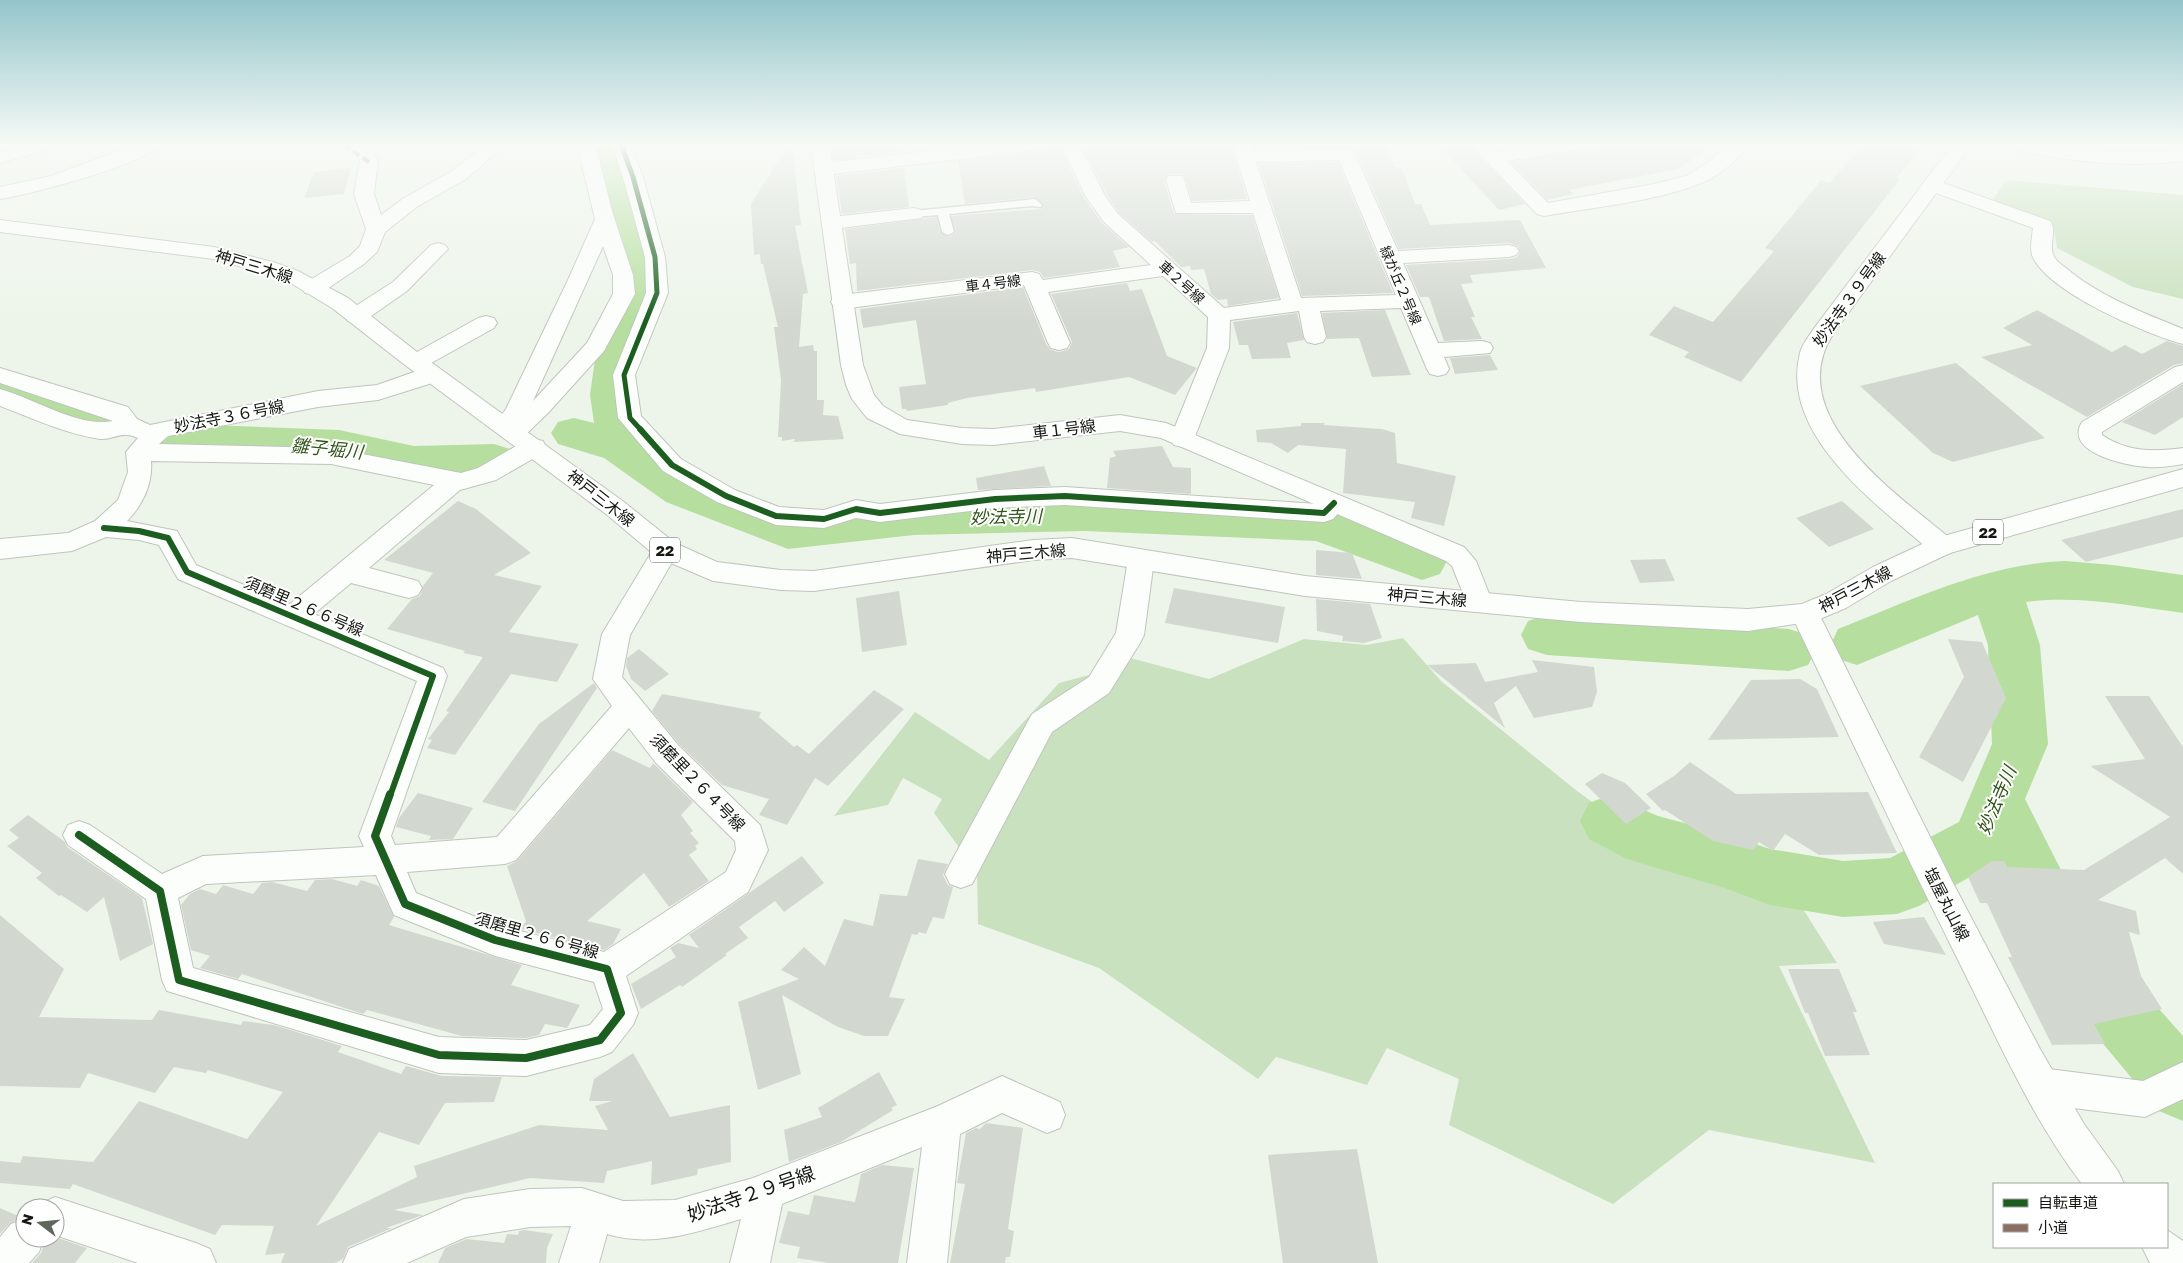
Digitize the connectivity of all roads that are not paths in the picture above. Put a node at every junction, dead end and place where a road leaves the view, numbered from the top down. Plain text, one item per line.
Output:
1 (367, 203) edge
2 (410, 203) edge
3 (601, 203) edge
4 (640, 203) edge
5 (829, 203) edge
6 (1026, 203) edge
7 (1100, 203) edge
8 (1182, 203) edge
9 (1261, 203) edge
10 (1367, 203) edge
11 (1537, 203) edge
12 (1583, 203) edge
13 (1919, 203) edge
14 (1981, 203) edge
15 (1262, 207) junction
16 (943, 212) junction
17 (914, 214) joint
18 (605, 218) junction
19 (832, 223) junction
20 (0, 226) edge
21 (376, 229) junction
22 (948, 232) dead end
23 (438, 249) dead end
24 (1509, 251) dead end
25 (1390, 258) junction
26 (1168, 269) junction
27 (1035, 287) junction
28 (314, 288) junction
29 (1408, 301) junction
30 (842, 302) junction
31 (1301, 305) junction
32 (1219, 315) junction
33 (356, 316) junction
34 (486, 323) dead end
35 (1315, 337) dead end
36 (2183, 337) edge
37 (1059, 343) dead end
38 (1482, 348) dead end
39 (424, 368) junction
40 (2183, 372) edge
41 (0, 375) edge
42 (0, 397) edge
43 (129, 425) junction
44 (510, 429) junction
45 (1182, 439) junction
46 (146, 443) junction
47 (534, 447) junction
48 (2183, 456) edge
49 (2183, 478) edge
50 (455, 482) junction
51 (1334, 503) junction
52 (104, 528) junction
53 (1942, 546) junction
54 (0, 549) edge
55 (666, 550) junction
56 (1141, 560) junction
57 (348, 572) junction
58 (409, 588) dead end
59 (1479, 601) junction
60 (1805, 614) junction
61 (293, 617) junction
62 (629, 707) junction
63 (79, 835) dead end
64 (386, 860) junction
65 (961, 874) dead end
66 (160, 891) junction
67 (607, 970) junction
68 (2183, 1080) edge
69 (2040, 1086) junction
70 (1047, 1115) dead end
71 (943, 1123) junction
72 (2104, 1183) edge
73 (766, 1191) junction
74 (595, 1211) junction
75 (65, 1219) edge
76 (16, 1248) edge
77 (2162, 1248) edge
78 (407, 1252) edge
79 (3, 1263) edge
80 (196, 1263) edge
81 (363, 1263) edge
82 (579, 1263) edge
83 (750, 1263) edge
84 (927, 1263) edge
85 (2178, 1263) edge

1 - 21 street
2 - 21 street
3 - 18 street
4 - 51 street
5 - 19 street, 車１号線
6 - 16 lane
7 - 26 street, 車２号線
8 - 15 street
9 - 15 street, 緑が丘２号線
10 - 25 street, 緑が丘２号線
11 - 12 street
13 - 53 street, 妙法寺３９号線
14 - 36 street
15 - 31 street, 緑が丘２号線
16 - 17 lane
16 - 22 lane
17 - 19 street
18 - 44 street
18 - 44 street
19 - 30 street, 車１号線
20 - 28 street, 神戸三木線 / 22
21 - 28 street
23 - 33 street
24 - 25 street
25 - 29 street, 緑が丘２号線
26 - 27 street, 車４号線
26 - 32 street, 車２号線
27 - 30 street, 車４号線
27 - 37 street
28 - 33 street, 神戸三木線 / 22
29 - 31 street
29 - 38 street, 緑が丘２号線
30 - 45 street, 車１号線
31 - 32 street
31 - 35 street, 緑が丘２号線
32 - 45 street, 車２号線
33 - 39 street, 神戸三木線 / 22
34 - 39 street, 妙法寺３６号線
39 - 44 street, 神戸三木線 / 22
39 - 46 street, 妙法寺３６号線
40 - 48 street
41 - 43 street
42 - 43 street
43 - 46 street
44 - 47 street, 神戸三木線 / 22
45 - 51 street, 車１号線
46 - 50 street
46 - 52 street
47 - 50 street
47 - 55 street, 神戸三木線 / 22
49 - 53 street, 神戸三木線 / 22
50 - 57 street
51 - 59 street, 車１号線
52 - 54 street
52 - 61 street, 須磨里２６６号線
53 - 60 street, 神戸三木線 / 22
55 - 56 street, 神戸三木線 / 22
55 - 62 street, 須磨里２６４号線
56 - 59 street, 神戸三木線 / 22
56 - 65 street
57 - 58 street
57 - 61 street
59 - 60 street, 神戸三木線 / 22
60 - 69 street, 塩屋丸山線
61 - 64 street, 須磨里２６６号線
62 - 64 street
62 - 67 street, 須磨里２６４号線
63 - 66 street
64 - 66 street
64 - 67 street, 須磨里２６６号線
66 - 67 street, 須磨里２６６号線
68 - 69 street
69 - 72 street, 塩屋丸山線
70 - 71 street, 妙法寺２９号線
71 - 73 street, 妙法寺２９号線
71 - 84 street
73 - 74 street, 妙法寺２９号線
73 - 83 street
74 - 78 street, 妙法寺２９号線
74 - 82 street
75 - 80 street
76 - 79 street
77 - 85 street
78 - 81 street, 妙法寺２９号線

